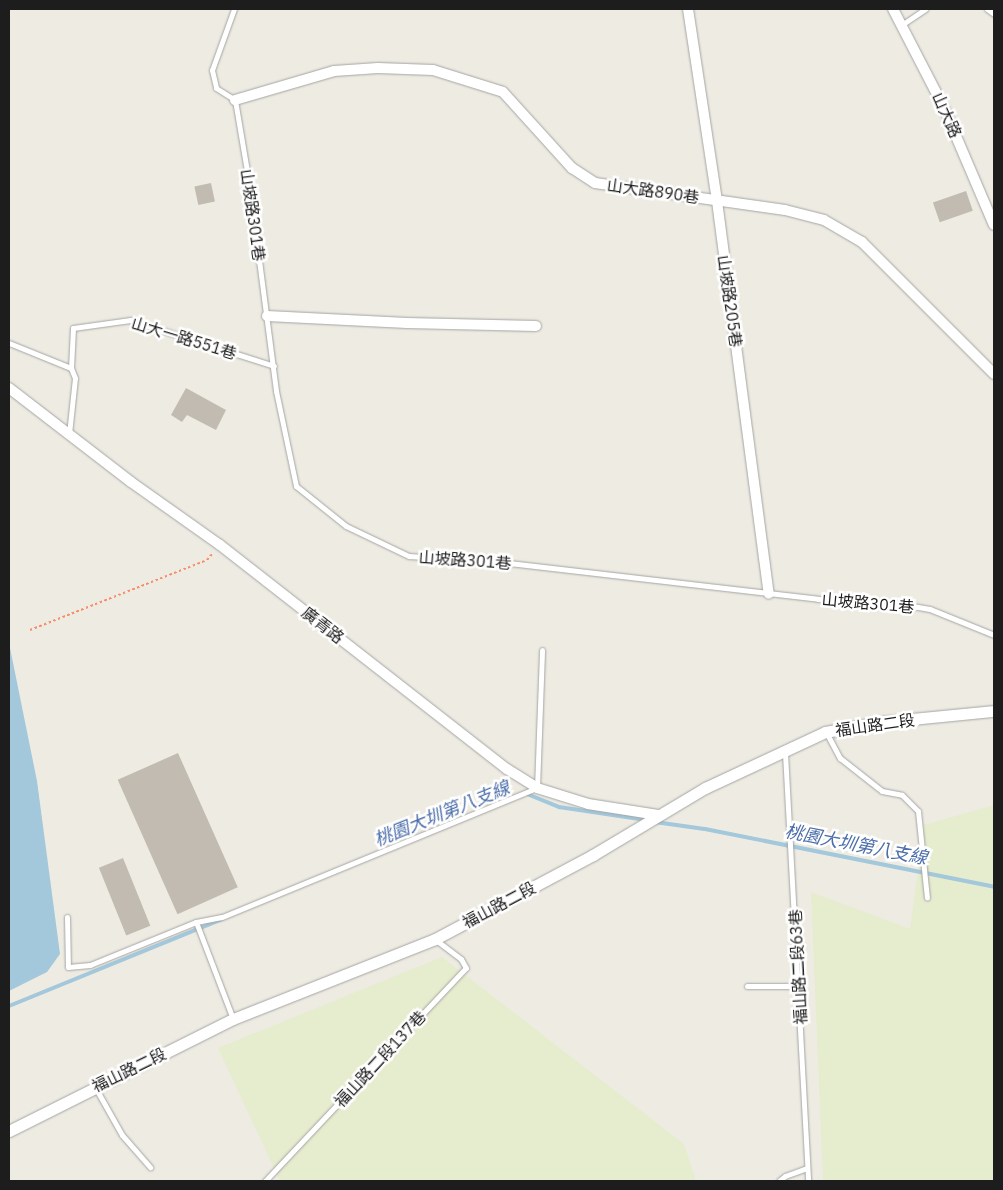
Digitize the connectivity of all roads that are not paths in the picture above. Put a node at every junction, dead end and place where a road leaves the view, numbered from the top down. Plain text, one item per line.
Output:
1 (234, 9) edge
2 (688, 9) edge
3 (894, 9) edge
4 (925, 9) edge
5 (987, 9) edge
6 (994, 14) edge
7 (903, 24) junction
8 (235, 100) junction
9 (717, 201) junction
10 (994, 225) edge
11 (267, 316) junction
12 (536, 326) dead end
13 (9, 343) edge
14 (274, 366) junction
15 (70, 368) junction
16 (994, 374) edge
17 (9, 388) edge
18 (69, 434) junction
19 (769, 594) junction
20 (994, 635) edge
21 (542, 650) dead end
22 (994, 711) edge
23 (825, 732) junction
24 (785, 752) junction
25 (537, 788) junction
26 (658, 815) junction
27 (927, 898) dead end
28 (67, 917) dead end
29 (196, 922) junction
30 (435, 939) junction
31 (747, 986) dead end
32 (799, 986) junction
33 (233, 1020) junction
34 (95, 1086) junction
35 (9, 1131) edge
36 (150, 1167) dead end
37 (808, 1168) junction
38 (265, 1181) edge
39 (779, 1181) edge
40 (808, 1181) edge

1 - 8 lane
2 - 9 street, 山坡路205巷
3 - 7 street, 山大路
4 - 7 lane
5 - 6 lane
7 - 10 street, 山大路
8 - 9 street, 山大路890巷
8 - 11 lane, 山坡路301巷
9 - 16 street, 山大路890巷
9 - 19 street, 山坡路205巷
11 - 12 street
11 - 14 lane, 山坡路301巷
13 - 15 lane
14 - 15 lane, 山大一路551巷
14 - 19 lane, 山坡路301巷
15 - 18 lane, 山大一路551巷
17 - 18 street, 廣青路
18 - 25 street, 廣青路
19 - 20 lane, 山坡路301巷
21 - 25 lane
22 - 23 street, 福山路二段
23 - 24 street, 福山路二段
23 - 27 lane
24 - 26 street, 福山路二段
24 - 32 lane, 福山路二段63巷
25 - 26 street, 廣青路
25 - 29 lane
26 - 30 street, 福山路二段
28 - 29 lane
29 - 33 lane
30 - 33 street, 福山路二段
30 - 38 lane, 福山路二段137巷
31 - 32 lane
32 - 37 lane, 福山路二段63巷
33 - 34 street, 福山路二段
34 - 35 street, 福山路二段
34 - 36 lane
37 - 39 lane
37 - 40 lane, 福山路二段63巷

